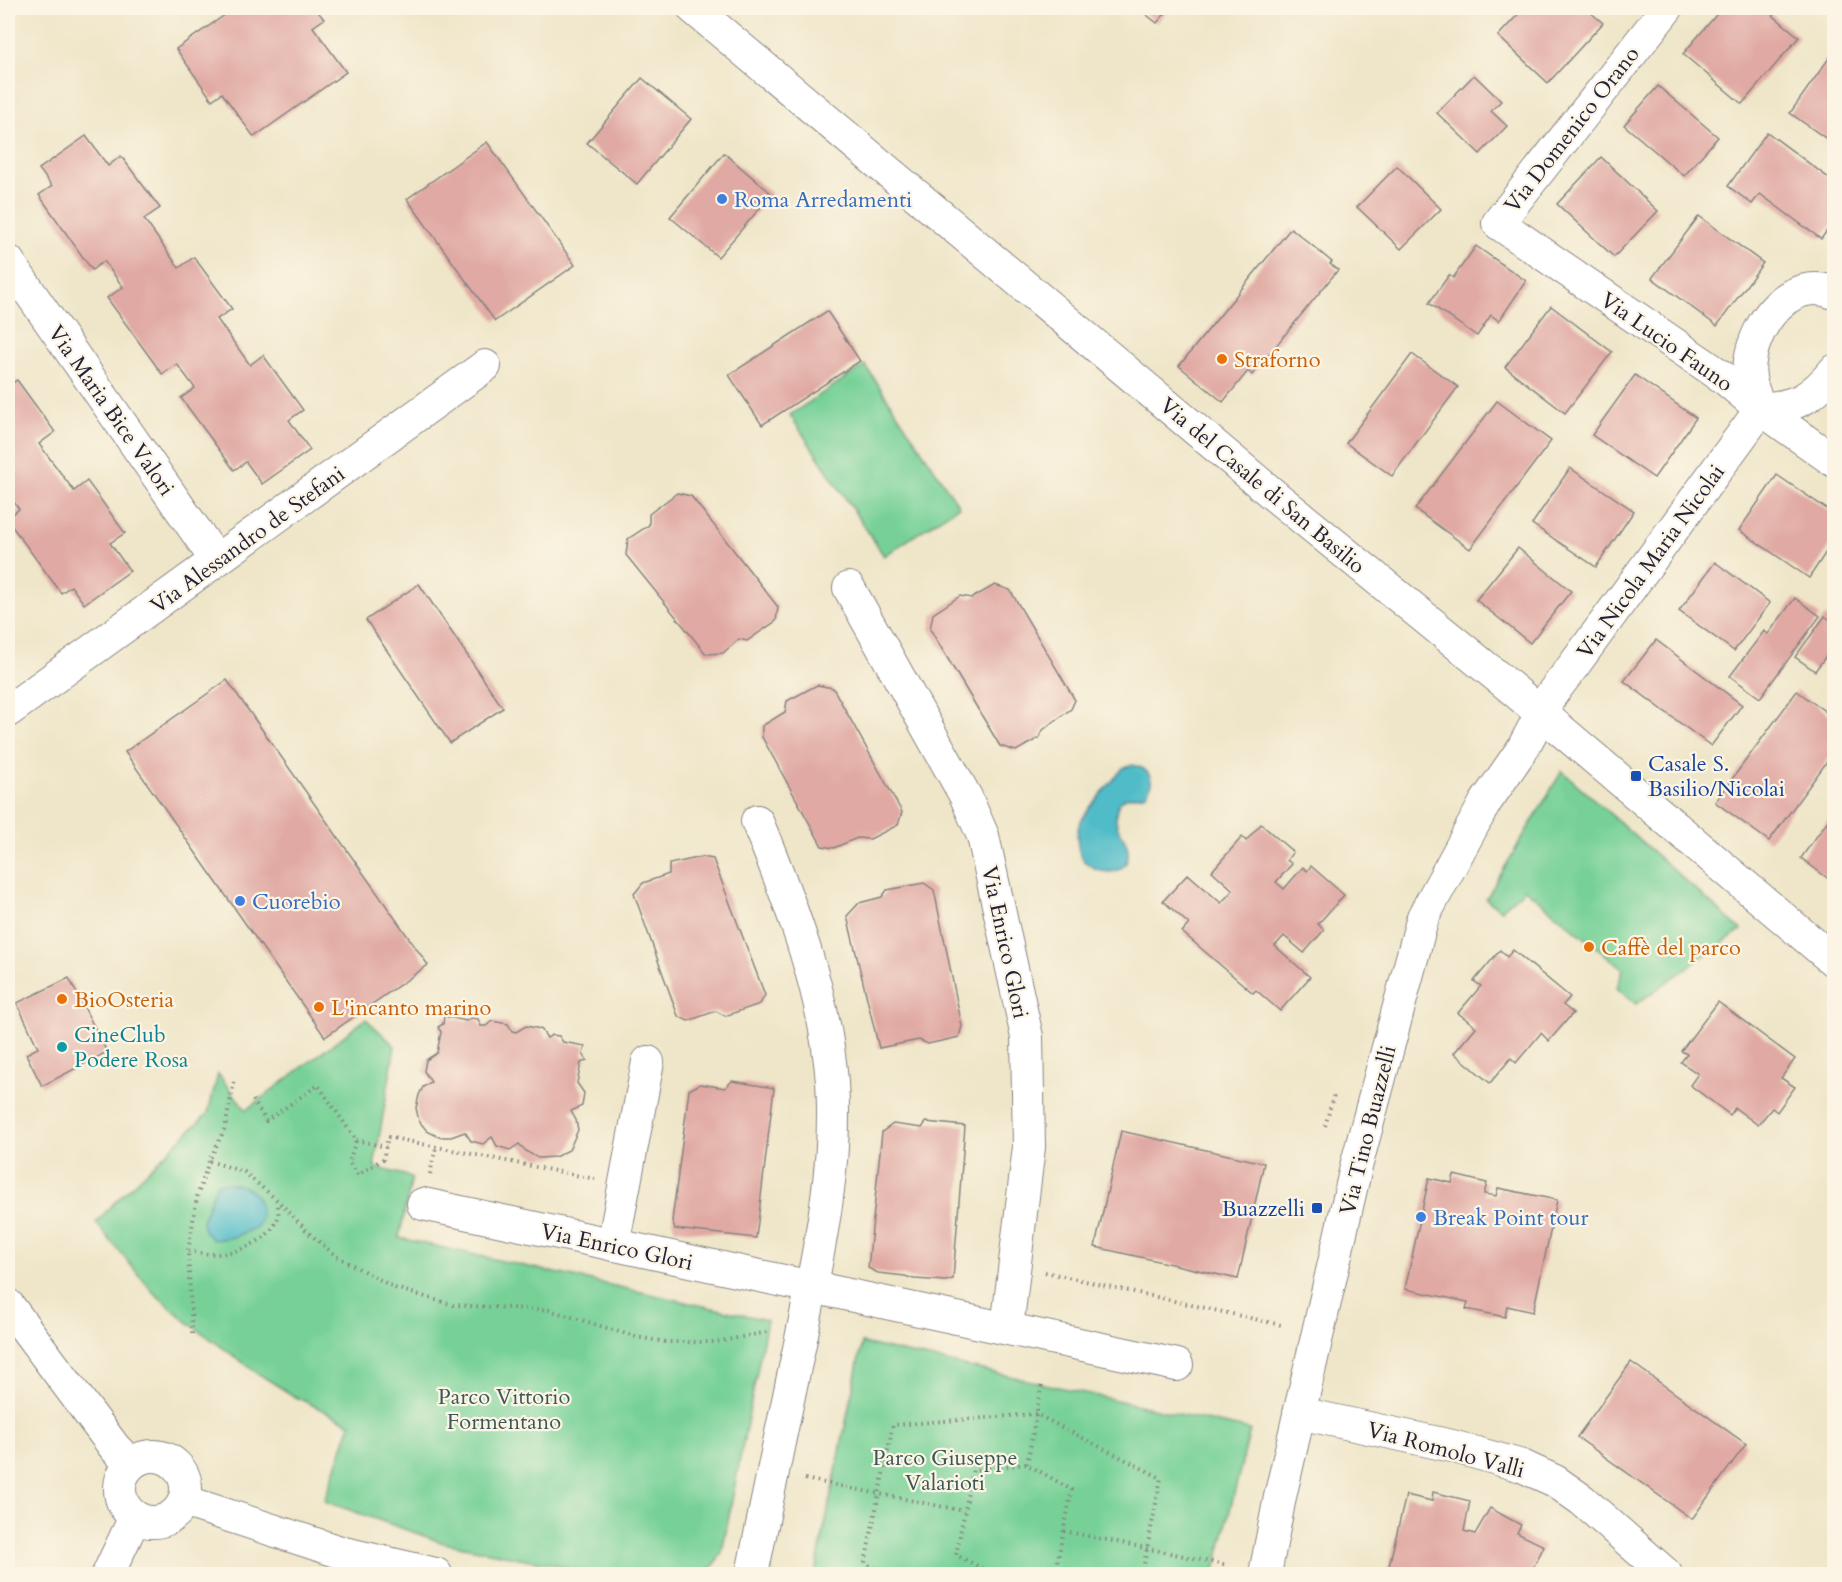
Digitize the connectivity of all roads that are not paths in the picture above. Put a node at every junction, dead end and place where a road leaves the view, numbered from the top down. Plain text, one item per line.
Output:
1 (693, 8) edge
2 (1667, 8) edge
3 (1498, 223) joint
4 (8, 261) edge
5 (1834, 293) edge
6 (485, 366) dead end
7 (1834, 371) edge
8 (1761, 409) junction
9 (1834, 461) edge
10 (216, 560) junction
11 (849, 588) dead end
12 (8, 711) edge
13 (1541, 714) junction
14 (757, 821) dead end
15 (1834, 961) edge
16 (648, 1062) dead end
17 (423, 1204) dead end
18 (613, 1245) junction
19 (811, 1288) junction
20 (8, 1305) edge
21 (1007, 1329) junction
22 (1178, 1365) dead end
23 (1299, 1413) junction
24 (131, 1464) junction
25 (184, 1501) junction
26 (135, 1517) junction
27 (108, 1575) edge
28 (436, 1575) edge
29 (752, 1575) edge
30 (1265, 1575) edge
31 (1666, 1575) edge

1 - 13 street, Via del Casale di San Basilio
2 - 3 street, Via Domenico Orano
3 - 8 street, Via Lucio Fauno
4 - 10 street, Via Maria Bice Valori
5 - 8 street
6 - 10 street, Via Alessandro de Stefani
7 - 8 street
8 - 9 street, Via Lucio Fauno
8 - 13 street, Via Nicola Maria Nicolai
10 - 12 street, Via Alessandro de Stefani
11 - 21 street, Via Enrico Glori
13 - 15 street, Via del Casale di San Basilio
13 - 23 street, Via Tino Buazzelli
14 - 19 street
16 - 18 street
17 - 18 street, Via Enrico Glori
18 - 19 street, Via Enrico Glori
19 - 21 street, Via Enrico Glori
19 - 29 street
20 - 24 street
21 - 22 street, Via Enrico Glori
23 - 30 street, Via Tino Buazzelli
23 - 31 street, Via Romolo Valli
24 - 25 street
24 - 26 street
25 - 26 street
25 - 28 street
26 - 27 street

